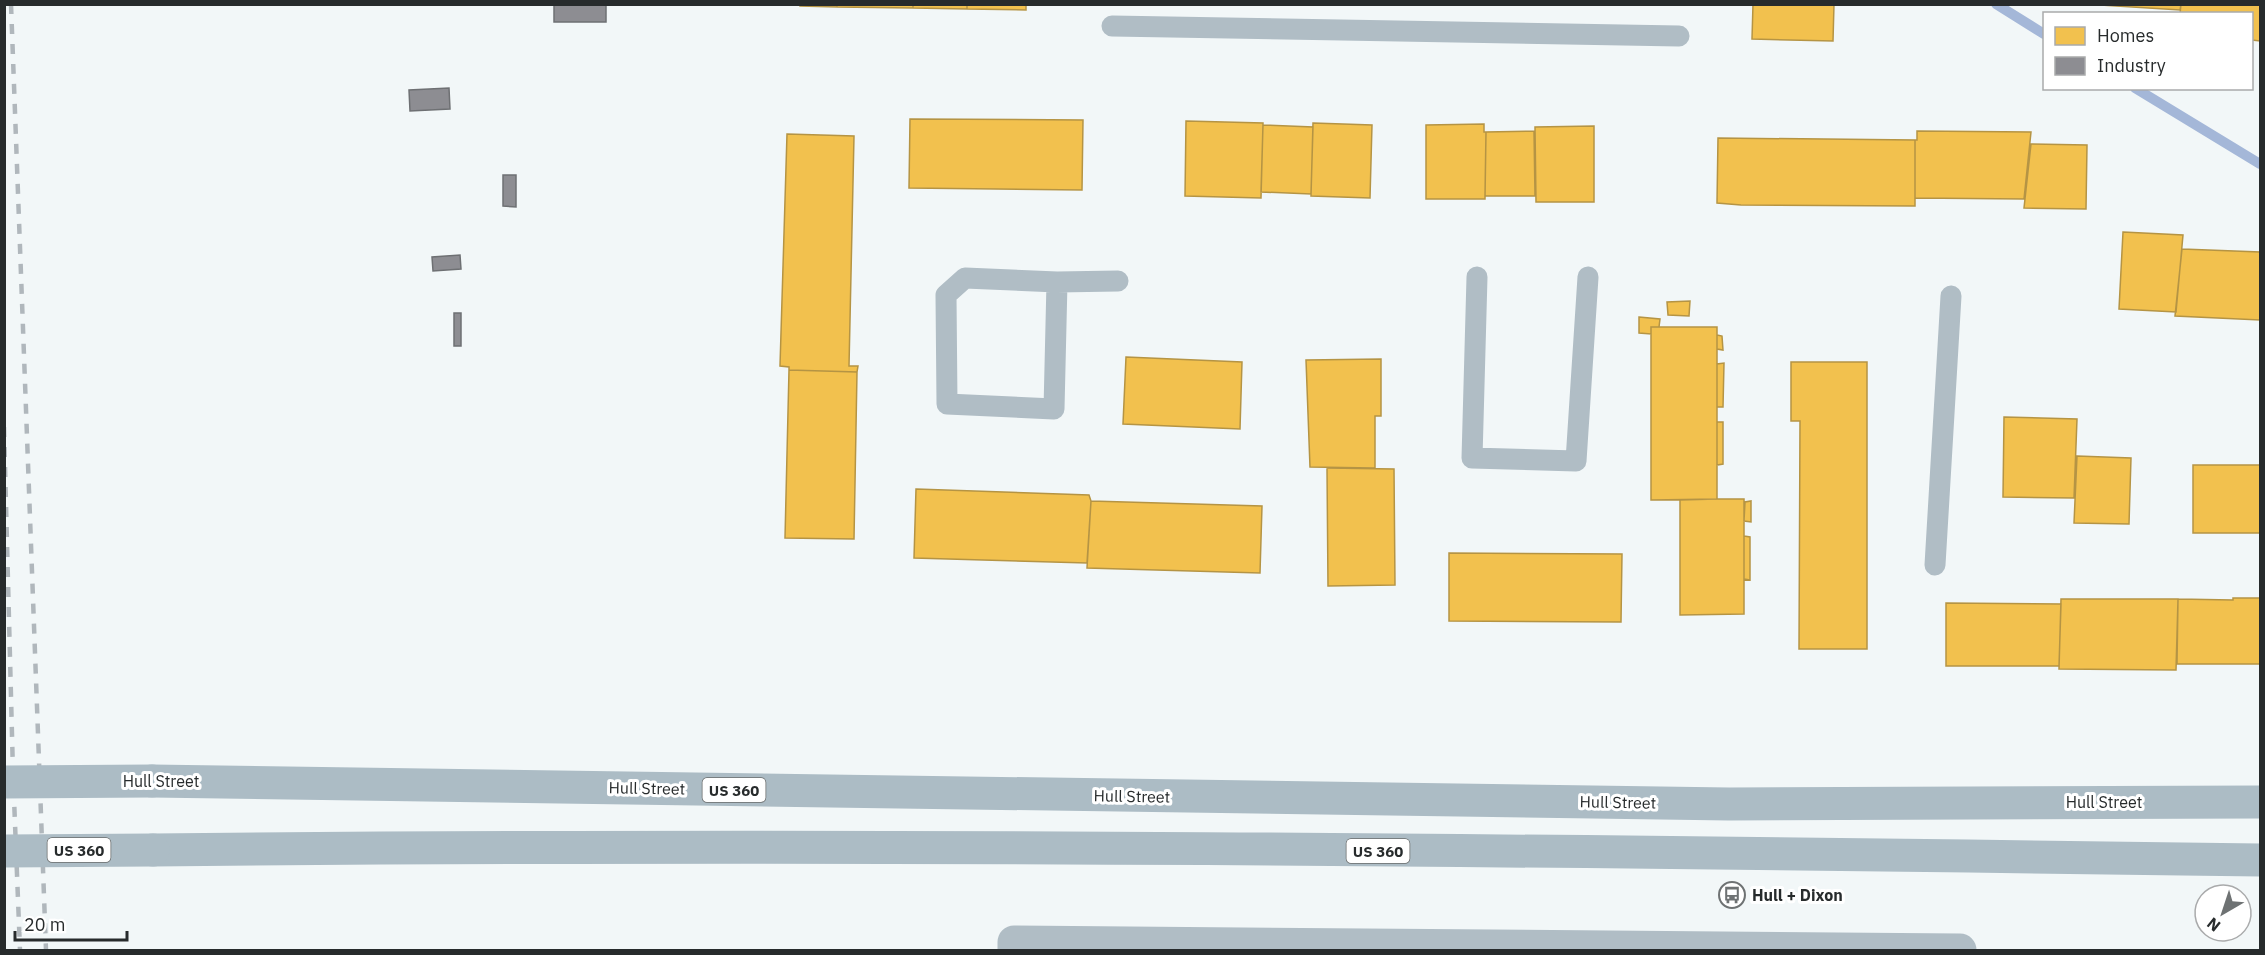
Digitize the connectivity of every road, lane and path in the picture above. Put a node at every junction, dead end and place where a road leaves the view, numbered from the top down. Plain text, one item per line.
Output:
1 (1112, 26) dead end
2 (1679, 36) dead end
3 (1477, 277) dead end
4 (1588, 278) dead end
5 (1118, 281) dead end
6 (1057, 282) junction
7 (1951, 296) dead end
8 (1935, 565) dead end
9 (4, 782) edge
10 (2260, 802) edge
11 (4, 851) edge
12 (2260, 860) edge
13 (1014, 946) edge
14 (1732, 950) edge
15 (1960, 951) edge

1 - 2 lane
3 - 4 lane
5 - 6 lane
6 - 6 lane
7 - 8 lane
9 - 10 main road, Hull Street / US 360, bridge
11 - 12 main road, US 360, bridge
13 - 14 street
14 - 15 street

